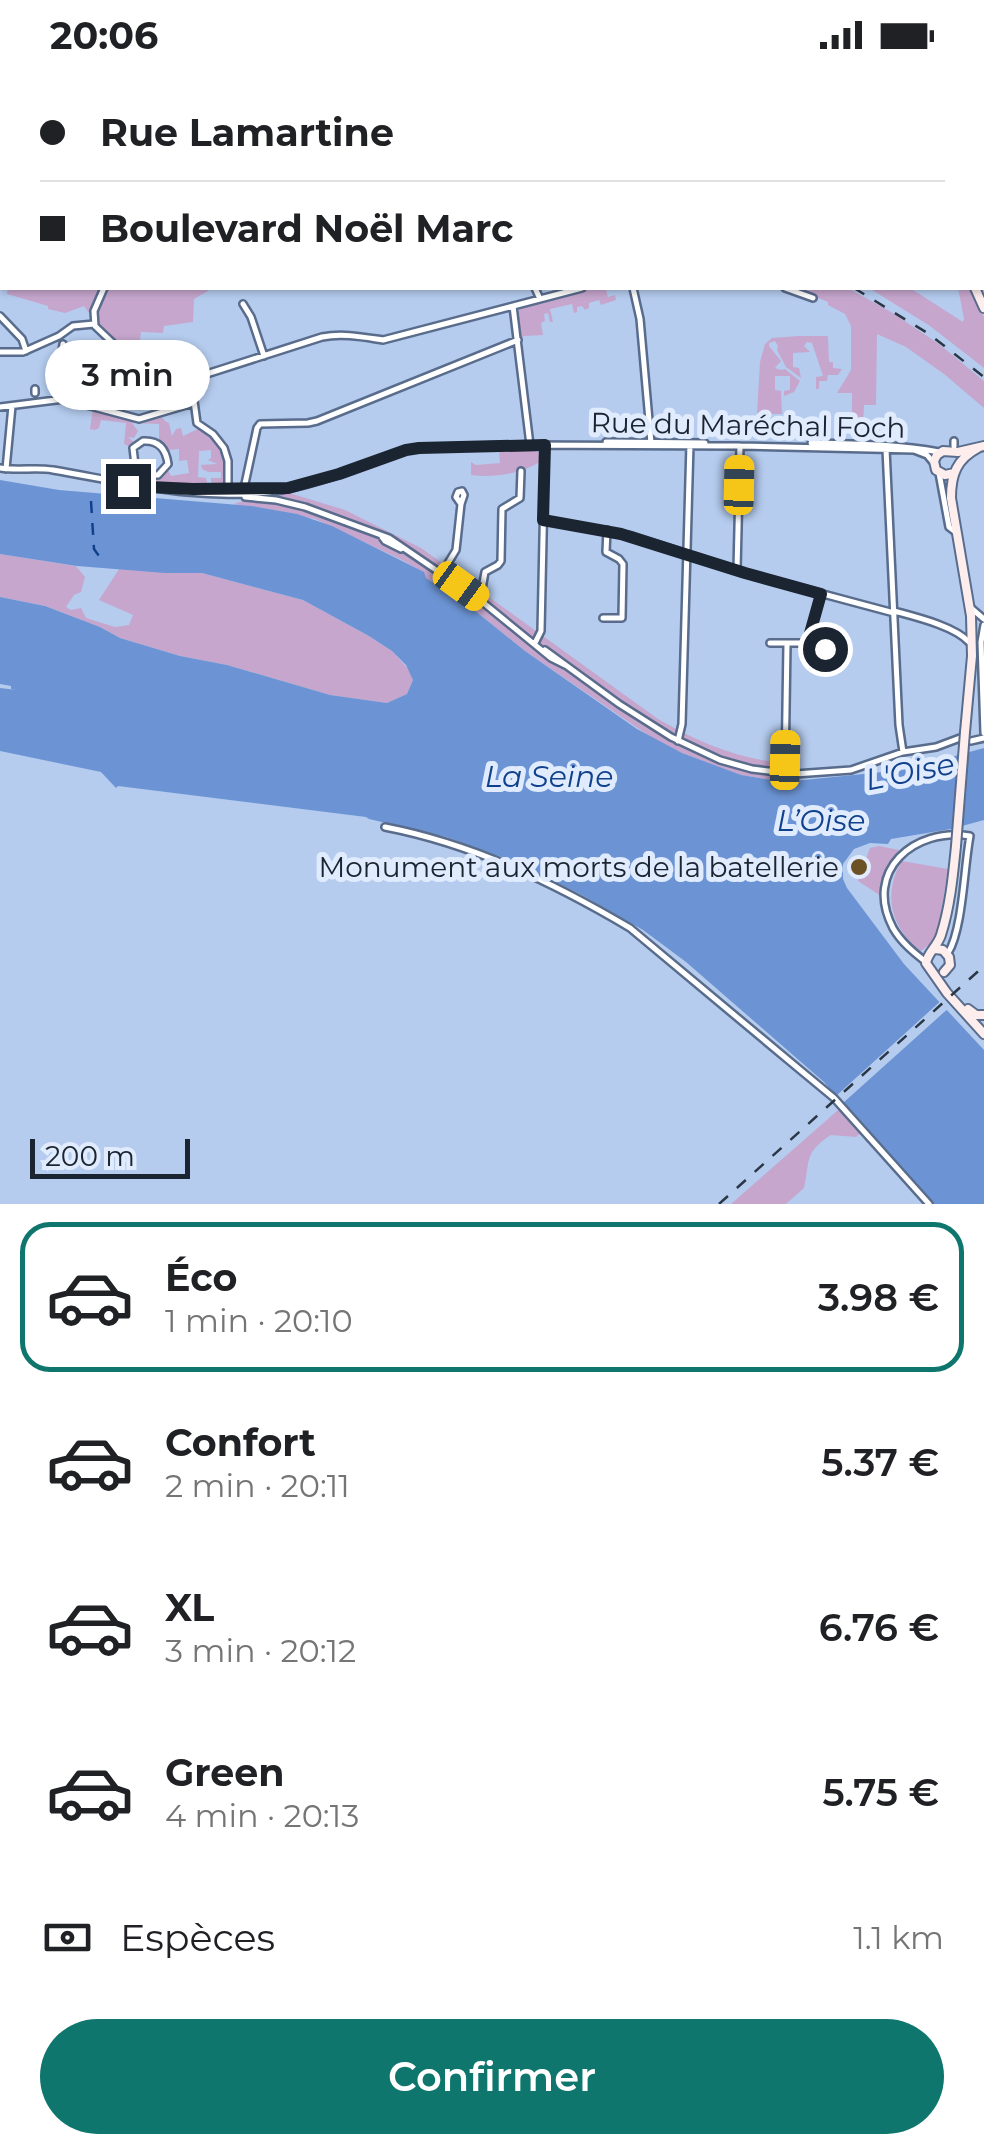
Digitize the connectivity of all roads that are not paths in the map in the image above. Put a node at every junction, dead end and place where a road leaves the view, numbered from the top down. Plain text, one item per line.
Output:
1 (103, 290) edge
2 (536, 290) edge
3 (574, 290) edge
4 (633, 290) edge
5 (791, 290) edge
6 (813, 298) dead end
7 (540, 299) junction
8 (243, 304) dead end
9 (513, 306) junction
10 (0, 316) edge
11 (94, 324) junction
12 (63, 339) junction
13 (518, 340) junction
14 (26, 350) junction
15 (0, 352) edge
16 (264, 356) junction
17 (190, 380) junction
18 (60, 398) junction
19 (193, 403) junction
20 (12, 406) junction
21 (0, 408) edge
22 (650, 444) junction
23 (690, 444) junction
24 (740, 444) junction
25 (530, 445) junction
26 (545, 445) junction
27 (954, 447) junction
28 (983, 447) edge
29 (886, 448) junction
30 (941, 452) junction
31 (958, 462) junction
32 (934, 463) junction
33 (3, 468) edge
34 (520, 471) dead end
35 (940, 473) junction
36 (954, 473) junction
37 (150, 477) joint
38 (288, 488) junction
39 (228, 491) junction
40 (249, 494) junction
41 (951, 498) junction
42 (460, 504) dead end
43 (543, 520) junction
44 (607, 530) junction
45 (956, 533) junction
46 (686, 555) junction
47 (962, 568) junction
48 (736, 570) junction
49 (442, 573) junction
50 (821, 594) junction
51 (480, 600) junction
52 (970, 606) junction
53 (894, 612) junction
54 (603, 618) dead end
55 (982, 620) edge
56 (969, 622) junction
57 (954, 631) junction
58 (969, 642) junction
59 (535, 643) junction
60 (770, 643) dead end
61 (787, 644) junction
62 (807, 644) junction
63 (846, 654) dead end
64 (969, 681) junction
65 (971, 738) edge
66 (678, 740) junction
67 (903, 752) junction
68 (785, 773) junction
69 (385, 826) dead end
70 (942, 951) junction
71 (926, 962) junction
72 (939, 972) junction
73 (968, 1009) junction
74 (984, 1015) edge
75 (984, 1031) edge
76 (929, 1204) edge

1 - 11 street
2 - 7 street
3 - 7 street
4 - 22 street
5 - 6 street
7 - 9 street
8 - 16 street
9 - 13 street
9 - 16 street
10 - 14 street
11 - 12 street
11 - 17 street
12 - 14 street
12 - 18 street
13 - 25 street
13 - 40 street
14 - 15 street
16 - 17 street
17 - 19 street
18 - 19 street
18 - 20 street
19 - 39 street
20 - 21 street
20 - 33 street
22 - 23 street, Rue du Maréchal Foch
22 - 26 street, Rue du Maréchal Foch
23 - 24 street, Rue du Maréchal Foch
23 - 46 street
24 - 29 street, Rue du Maréchal Foch
24 - 48 street
25 - 26 street, Rue du Maréchal Foch
25 - 38 street, Rue du Maréchal Foch
26 - 43 street
27 - 28 main road
27 - 30 main road
27 - 31 main road
28 - 31 main road
29 - 30 street, Rue du Maréchal Foch
29 - 32 street, Rue du Maréchal Foch
29 - 53 street
30 - 32 main road
31 - 36 main road
32 - 35 main road
33 - 39 street
34 - 51 street
35 - 36 main road
35 - 41 main road
35 - 45 street
36 - 41 main road
37 - 37 street
38 - 40 street, Rue du Maréchal Foch
38 - 40 street, Rue du Maréchal Foch
39 - 40 street
40 - 49 street
41 - 45 main road
42 - 49 street
43 - 44 street
43 - 59 street
44 - 46 street
44 - 54 street
45 - 47 main road
46 - 48 street
46 - 66 street
47 - 52 main road
47 - 56 main road
48 - 50 street
49 - 51 street
50 - 53 street
50 - 62 street
51 - 59 street
52 - 55 street
52 - 56 main road
53 - 57 street
53 - 67 street
55 - 56 street
55 - 65 street
56 - 57 street
56 - 58 main road
56 - 64 main road
57 - 58 street
58 - 64 main road
59 - 66 street
60 - 61 street
61 - 62 street
61 - 68 street
62 - 63 street
64 - 65 main road
65 - 67 street
65 - 70 main road, bridge
66 - 68 street
67 - 68 street
69 - 76 street
70 - 71 main road
70 - 71 street
70 - 72 main road
71 - 72 main road
72 - 73 main road
72 - 75 main road
73 - 74 main road
73 - 75 main road
74 - 75 main road

